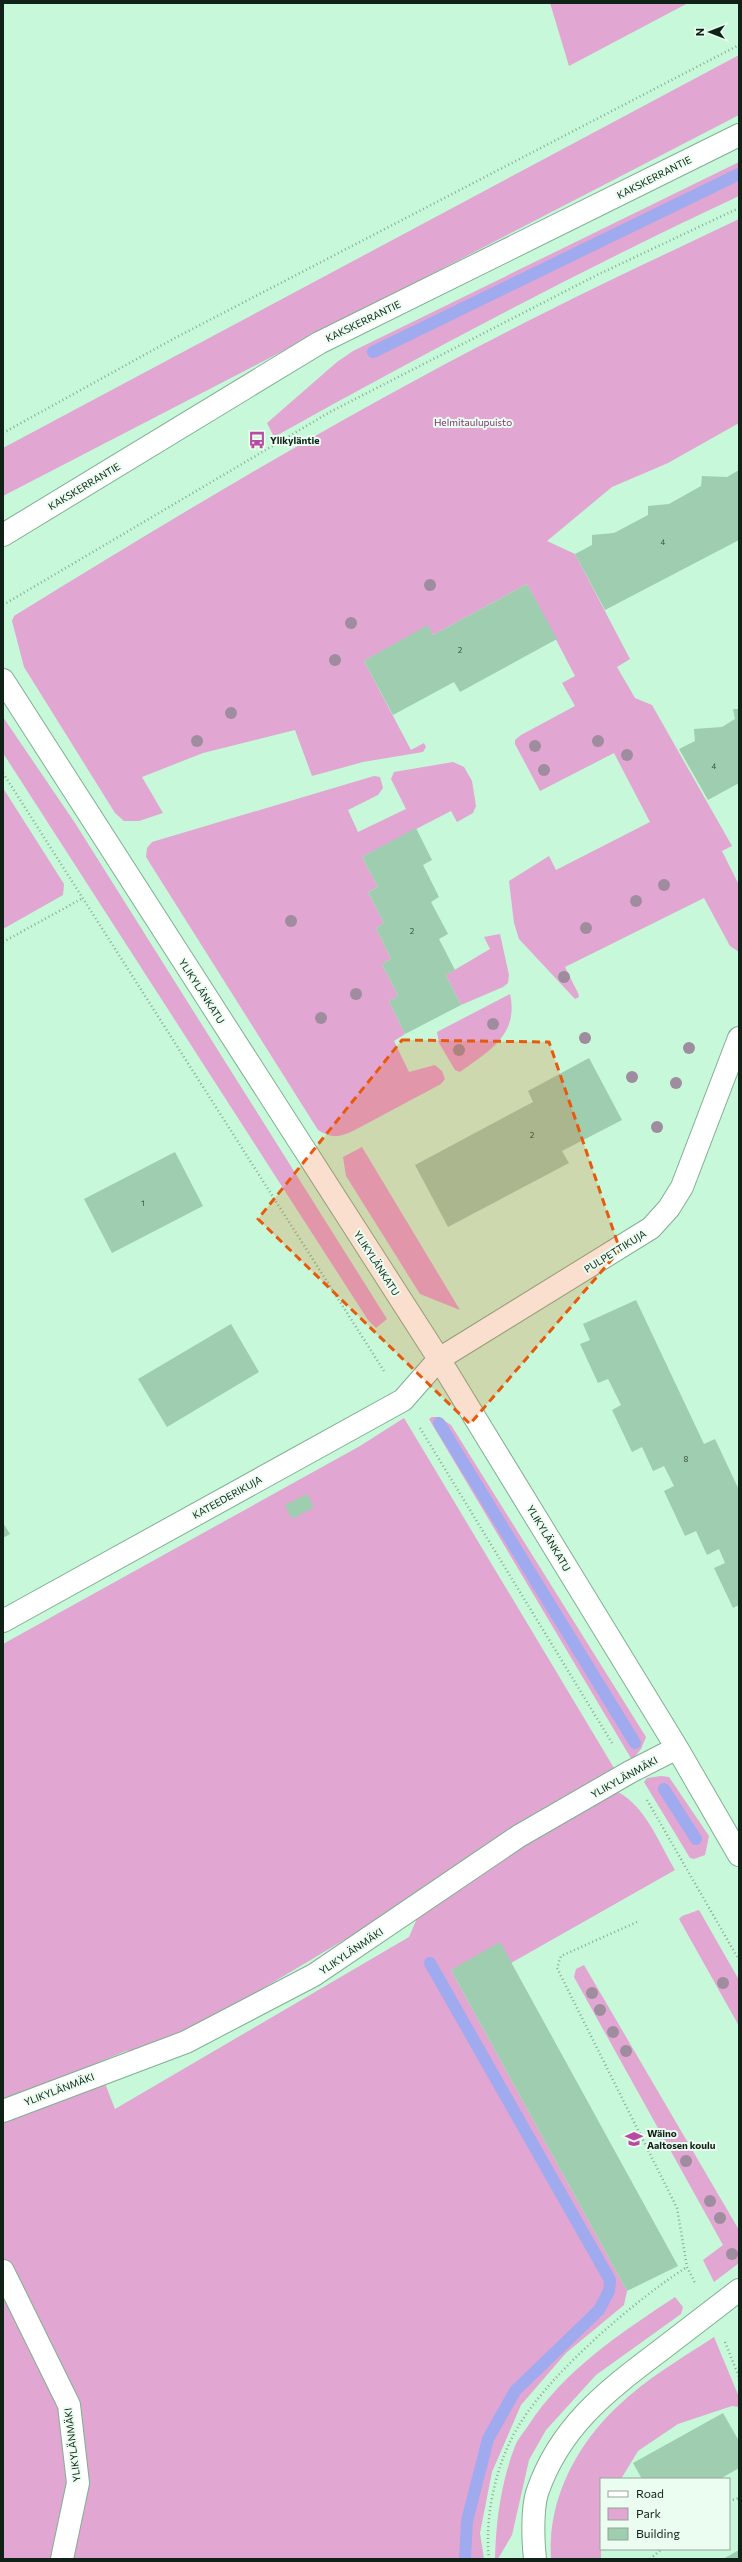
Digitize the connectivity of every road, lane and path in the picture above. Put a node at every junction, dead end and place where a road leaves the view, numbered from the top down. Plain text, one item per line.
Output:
1 (739, 45) edge
2 (739, 135) edge
3 (739, 208) edge
4 (3, 433) edge
5 (3, 535) edge
6 (3, 605) edge
7 (3, 680) edge
8 (3, 773) edge
9 (83, 898) junction
10 (3, 942) edge
11 (739, 1038) edge
12 (439, 1359) junction
13 (403, 1400) junction
14 (3, 1621) edge
15 (677, 1748) junction
16 (630, 1772) junction
17 (739, 1855) edge
18 (637, 1922) dead end
19 (739, 1960) edge
20 (3, 2111) edge
21 (687, 2267) dead end
22 (3, 2271) edge
23 (739, 2290) edge
24 (722, 2336) dead end
25 (739, 2377) edge
26 (661, 2550) edge
27 (62, 2559) edge
28 (535, 2559) edge
29 (650, 2559) edge

1 - 4 path
2 - 5 street, KAKSKERRANTIE
3 - 6 path
7 - 12 street, YLIKYLÄNKATU
8 - 9 path
9 - 10 path
9 - 13 path
11 - 12 street, PULPETTIKUJA
12 - 13 street, KATEEDERIKUJA
12 - 15 street, YLIKYLÄNKATU
13 - 14 street, KATEEDERIKUJA
13 - 16 path
15 - 16 street, YLIKYLÄNMÄKI
15 - 17 street, YLIKYLÄNKATU
16 - 19 path
16 - 20 street, YLIKYLÄNMÄKI
18 - 21 path
22 - 27 street, YLIKYLÄNMÄKI
23 - 28 street
24 - 25 path
26 - 29 path

